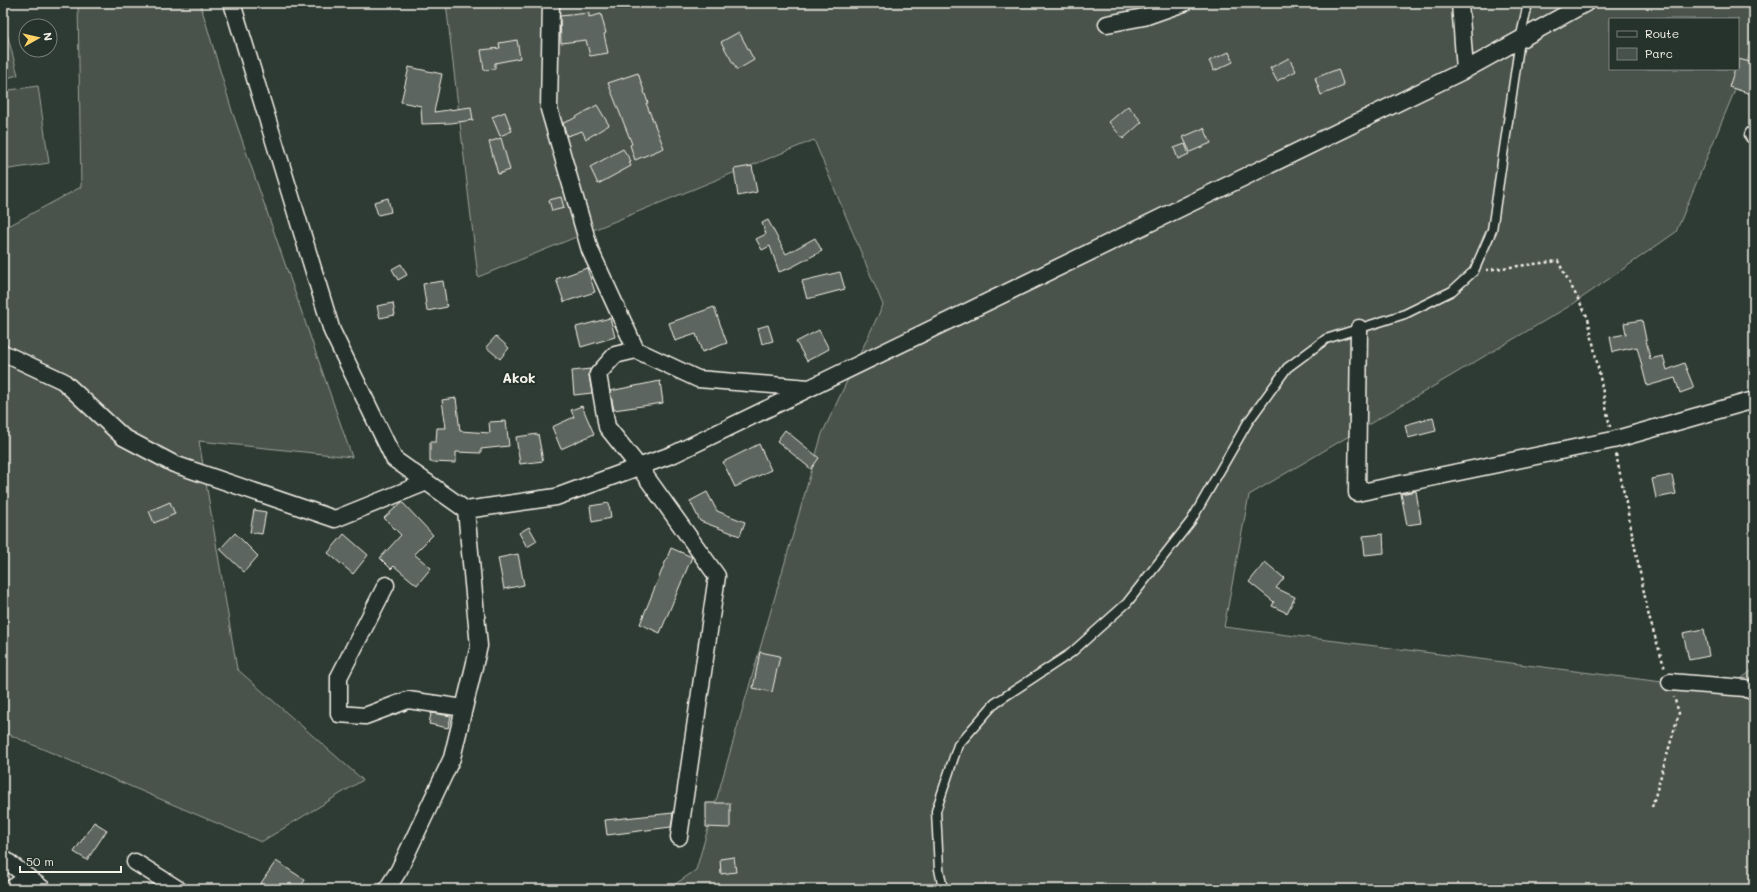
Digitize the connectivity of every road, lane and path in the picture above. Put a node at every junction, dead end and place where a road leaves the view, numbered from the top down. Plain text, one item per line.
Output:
1 (232, 3) edge
2 (551, 3) edge
3 (1184, 3) edge
4 (1460, 3) edge
5 (1528, 3) edge
6 (1586, 3) edge
7 (1107, 24) dead end
8 (1520, 40) junction
9 (1465, 70) junction
10 (1474, 271) junction
11 (1359, 328) junction
12 (636, 350) junction
13 (3, 353) edge
14 (810, 388) junction
15 (1754, 400) edge
16 (1613, 440) junction
17 (639, 467) junction
18 (427, 482) junction
19 (466, 510) junction
20 (386, 585) dead end
21 (1670, 682) junction
22 (1754, 692) edge
23 (464, 708) junction
24 (1652, 807) dead end
25 (679, 837) dead end
26 (3, 858) edge
27 (135, 862) dead end
28 (28, 877) junction
29 (11, 889) edge
30 (42, 889) edge
31 (178, 889) edge
32 (387, 889) edge
33 (943, 889) edge

1 - 18 street
2 - 12 street
3 - 7 street
4 - 9 street
5 - 8 lane
6 - 8 street
8 - 9 street
8 - 10 lane
9 - 14 street
10 - 11 lane
10 - 16 path
11 - 16 street
11 - 33 lane
12 - 14 street
12 - 17 street
13 - 18 street
14 - 17 street
15 - 16 street
16 - 21 path
17 - 19 street
17 - 25 street
18 - 19 street
19 - 23 street
20 - 23 street
21 - 22 street
21 - 24 path
23 - 32 street
26 - 28 street
27 - 31 street
28 - 29 street
28 - 30 street

